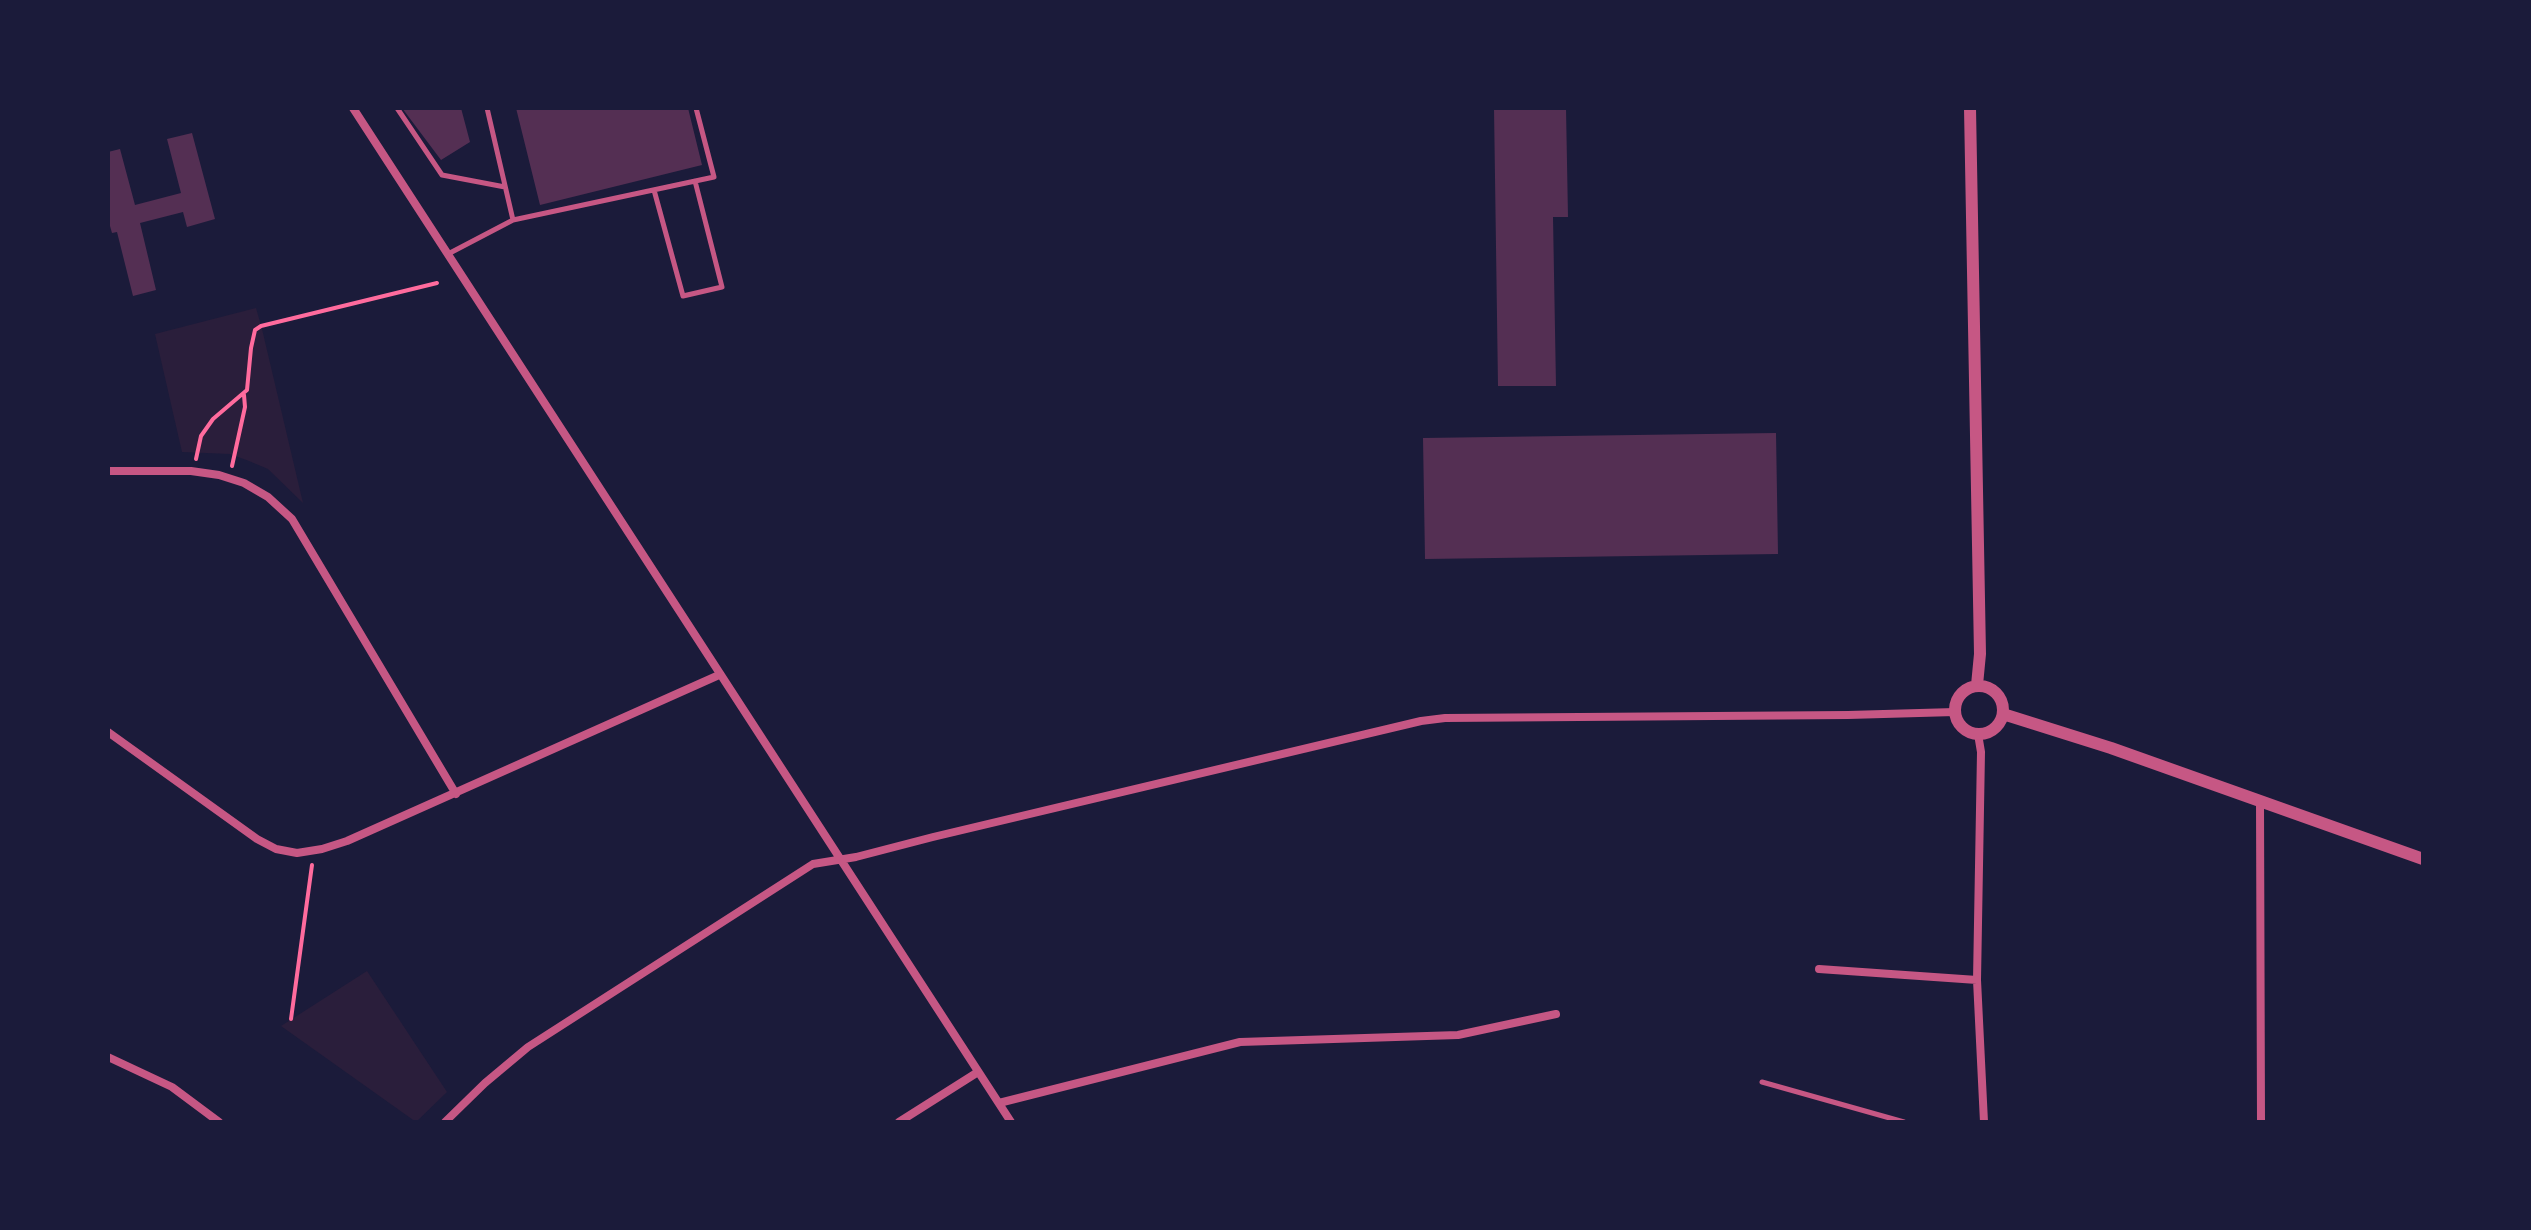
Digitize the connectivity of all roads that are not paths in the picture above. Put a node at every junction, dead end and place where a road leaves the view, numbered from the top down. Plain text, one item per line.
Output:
1 (353, 108) edge
2 (397, 108) edge
3 (487, 108) edge
4 (696, 108) edge
5 (1970, 108) edge
6 (695, 181) junction
7 (505, 187) junction
8 (654, 190) junction
9 (513, 220) junction
10 (448, 254) junction
11 (108, 471) edge
12 (719, 675) junction
13 (1977, 685) junction
14 (1955, 712) junction
15 (2003, 714) junction
16 (108, 732) edge
17 (1978, 734) junction
18 (456, 794) junction
19 (2260, 803) junction
20 (839, 858) junction
21 (2423, 859) edge
22 (1819, 969) dead end
23 (1977, 980) junction
24 (1556, 1014) dead end
25 (108, 1057) edge
26 (978, 1072) junction
27 (1762, 1082) dead end
28 (999, 1103) junction
29 (219, 1122) edge
30 (445, 1122) edge
31 (899, 1122) edge
32 (1011, 1122) edge
33 (1904, 1122) edge
34 (1984, 1122) edge
35 (2261, 1122) edge

1 - 10 street
2 - 7 lane
3 - 7 lane
4 - 6 lane
5 - 13 street
6 - 8 lane
6 - 8 lane
7 - 9 lane
8 - 9 lane
9 - 10 lane
10 - 12 street
11 - 18 street
12 - 18 street
12 - 20 street
13 - 14 street
13 - 15 street
14 - 17 street
14 - 20 street
15 - 17 street
15 - 19 street
16 - 18 street
17 - 23 street
19 - 21 street
19 - 35 street
20 - 26 street
20 - 30 street
22 - 23 street
23 - 34 street
24 - 28 street
25 - 29 street
26 - 28 street
26 - 31 street
27 - 33 lane
28 - 32 street

